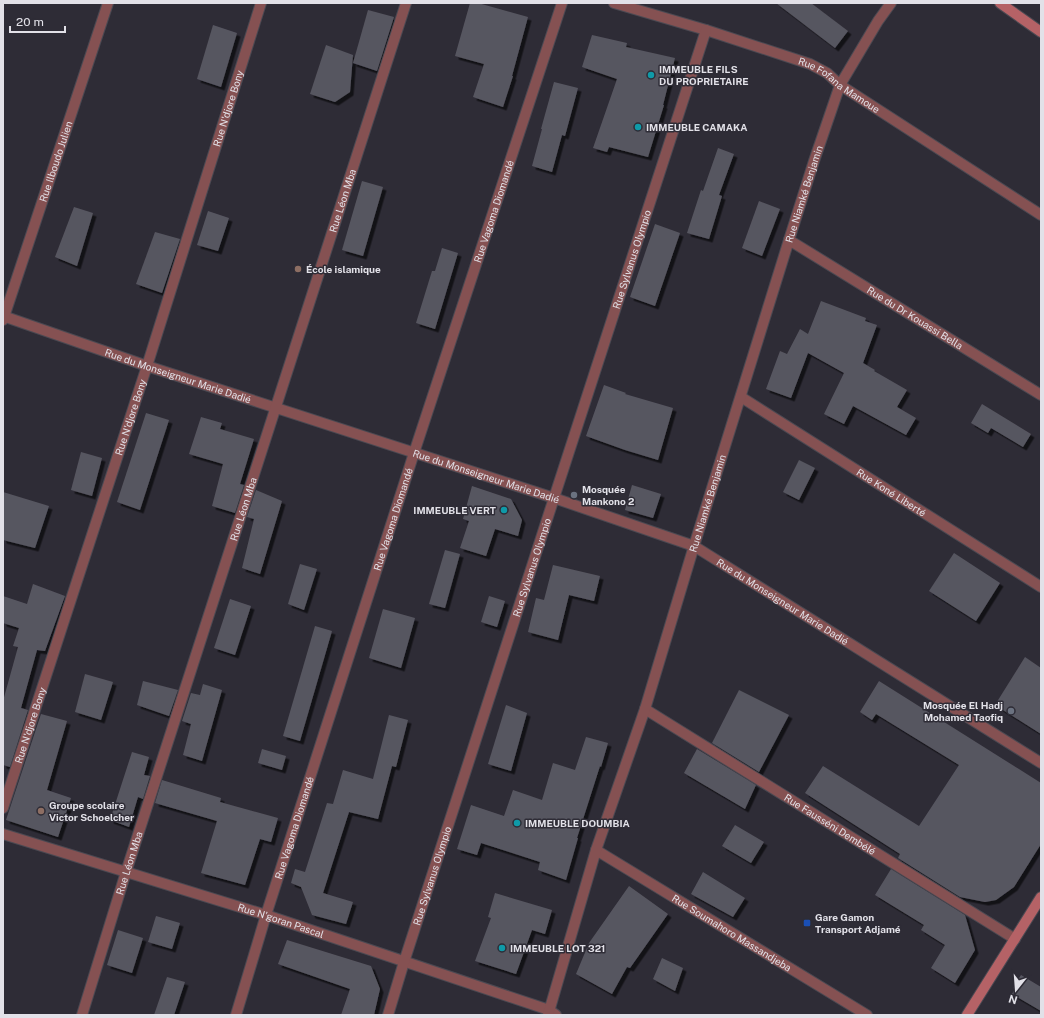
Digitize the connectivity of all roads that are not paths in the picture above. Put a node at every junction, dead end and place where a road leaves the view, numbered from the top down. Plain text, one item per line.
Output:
1 (108, 3) edge
2 (261, 3) edge
3 (406, 3) edge
4 (562, 3) edge
5 (614, 3) edge
6 (891, 3) edge
7 (1000, 3) edge
8 (706, 30) junction
9 (1041, 32) edge
10 (840, 85) junction
11 (1041, 215) edge
12 (789, 240) junction
13 (3, 318) edge
14 (147, 366) junction
15 (1041, 395) edge
16 (741, 397) junction
17 (275, 407) junction
18 (414, 453) junction
19 (554, 498) junction
20 (694, 546) junction
21 (1041, 587) edge
22 (645, 709) junction
23 (1041, 763) edge
24 (3, 808) edge
25 (3, 834) edge
26 (596, 850) junction
27 (126, 872) junction
28 (1041, 897) edge
29 (266, 915) junction
30 (1014, 939) junction
31 (404, 962) junction
32 (551, 1013) edge
33 (82, 1015) edge
34 (236, 1015) edge
35 (388, 1015) edge
36 (867, 1015) edge
37 (967, 1015) edge

1 - 13 street, Rue Ilboudo Julien
2 - 14 street, Rue N'djore Bony
3 - 17 street, Rue Léon Mba
4 - 18 street, Rue Vagoma Diomandé
5 - 8 street, Rue Fofana Mamoue
6 - 10 street, Rue Niamké Benjamin
7 - 9 street
8 - 10 street, Rue Fofana Mamoue
8 - 19 street, Rue Sylvanus Olympio
10 - 11 street, Rue Fofana Mamoue
10 - 12 street, Rue Niamké Benjamin
12 - 15 street, Rue du Dr Kouassi Bella
12 - 16 street, Rue Niamké Benjamin
13 - 14 street, Rue du Monseigneur Marie Dadié
14 - 17 street, Rue du Monseigneur Marie Dadié
14 - 24 street, Rue N'djore Bony
16 - 20 street, Rue Niamké Benjamin
16 - 21 street, Rue Koné Liberté
17 - 18 street, Rue du Monseigneur Marie Dadié
17 - 27 street, Rue Léon Mba
18 - 19 street, Rue du Monseigneur Marie Dadié
18 - 29 street, Rue Vagoma Diomandé
19 - 20 street, Rue du Monseigneur Marie Dadié
19 - 31 street, Rue Sylvanus Olympio
20 - 22 street, Rue Niamké Benjamin
20 - 23 street, Rue du Monseigneur Marie Dadié
22 - 26 street, Rue Niamké Benjamin
22 - 30 street, Rue Fausséni Dembélé
25 - 27 street, Rue N'goran Pascal
26 - 32 street, Rue Niamké Benjamin
26 - 36 street, Rue Soumahoro Massandjeba
27 - 29 street, Rue N'goran Pascal
27 - 33 street, Rue Léon Mba
28 - 30 street
29 - 31 street, Rue N'goran Pascal
29 - 34 street, Rue Vagoma Diomandé
30 - 37 street
31 - 32 street, Rue N'goran Pascal
31 - 35 street, Rue Sylvanus Olympio

